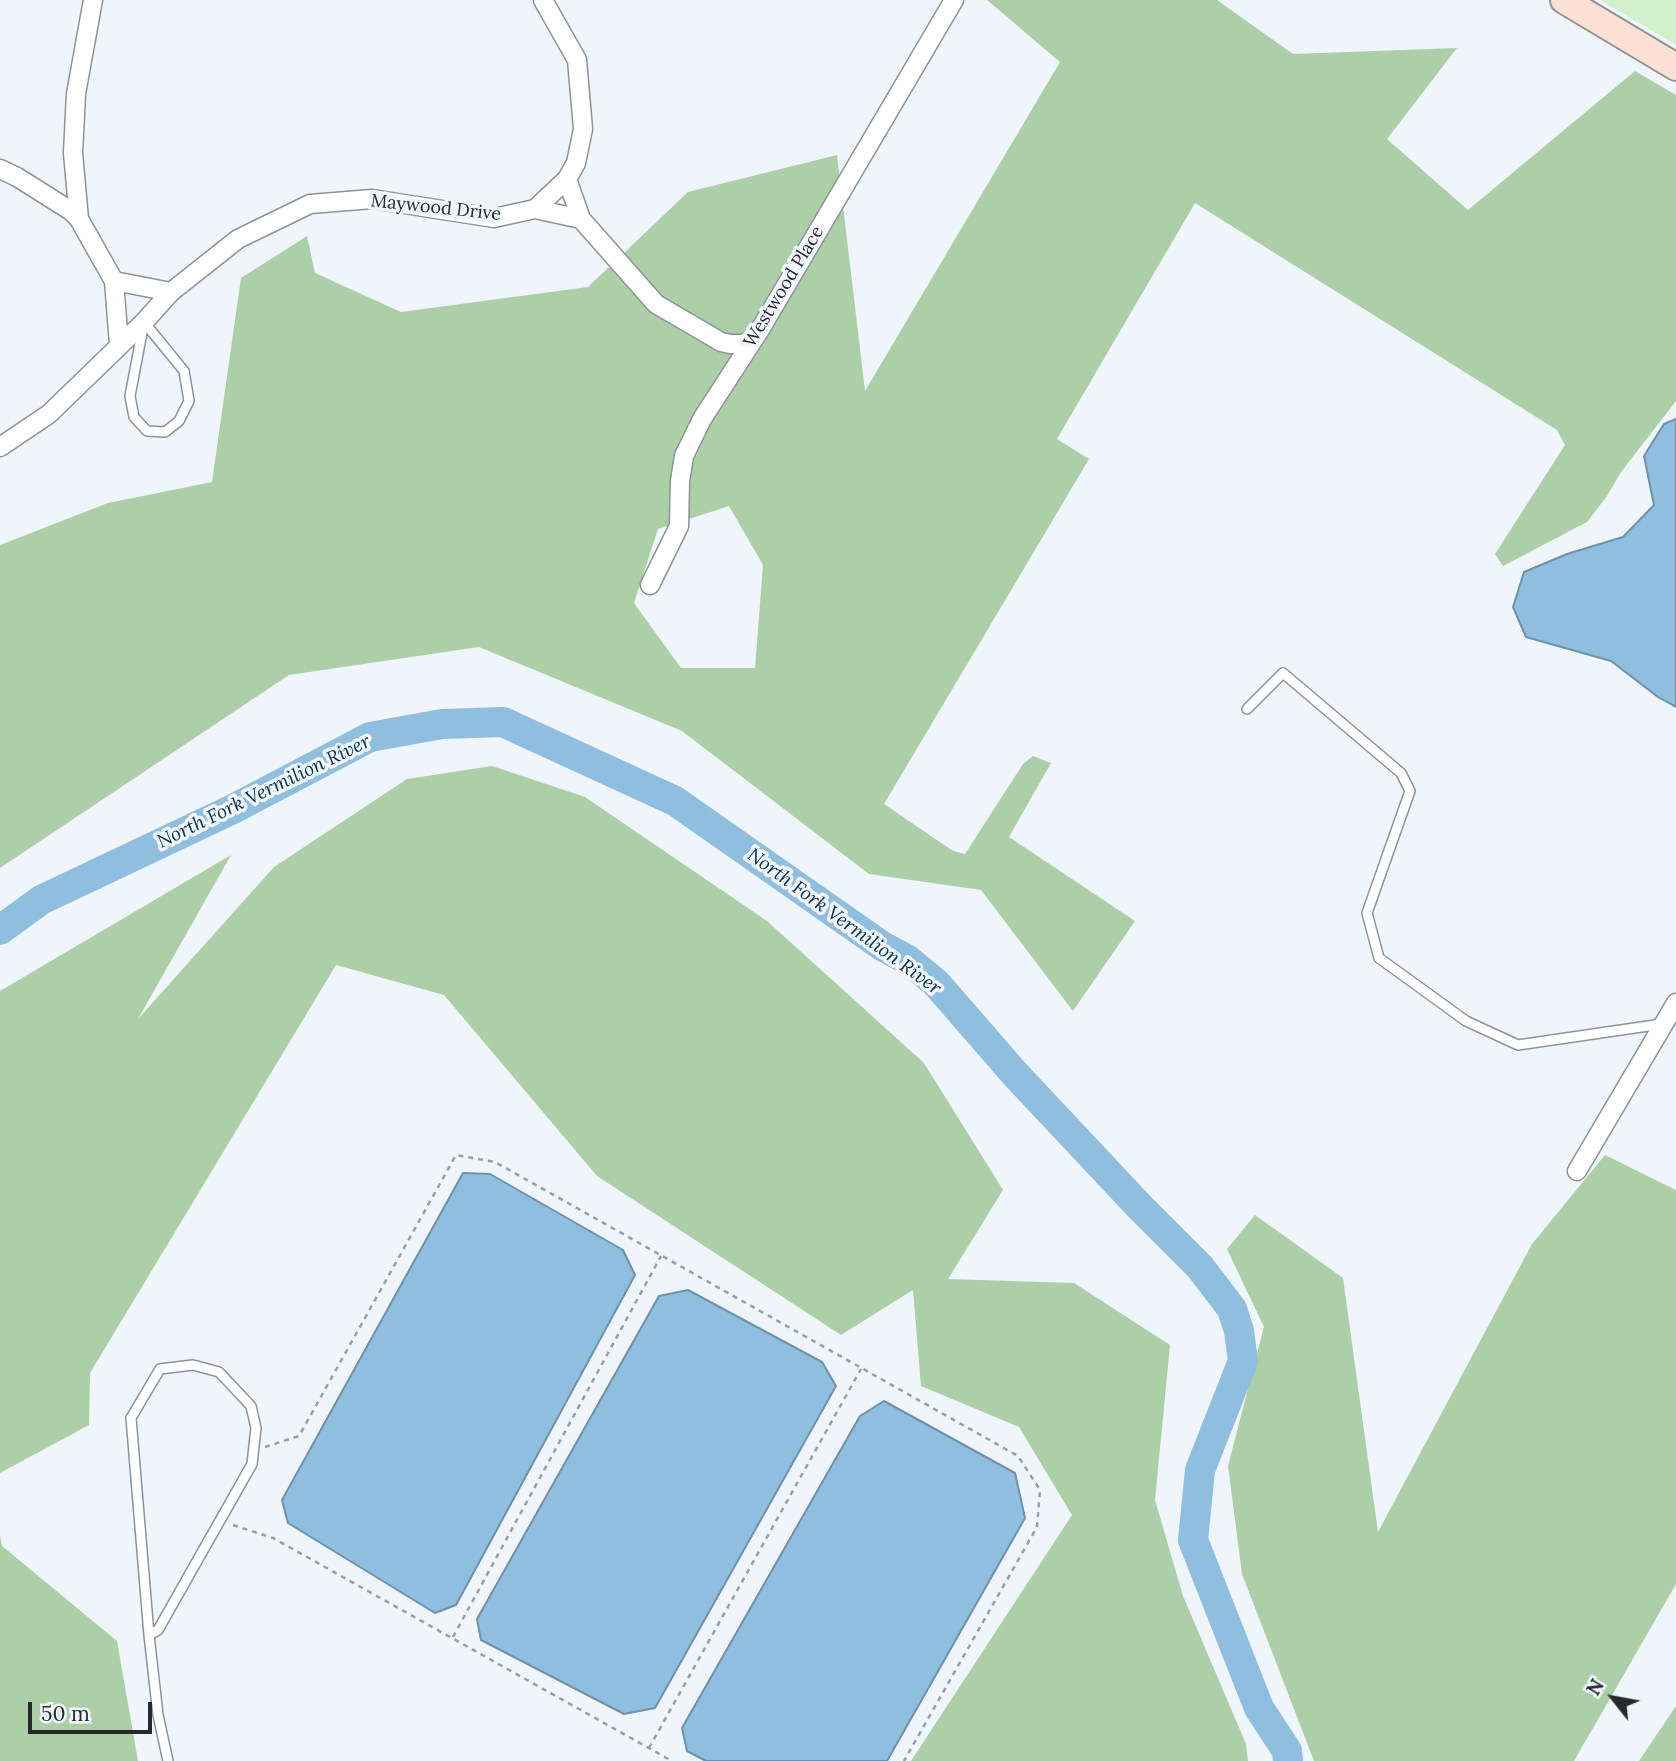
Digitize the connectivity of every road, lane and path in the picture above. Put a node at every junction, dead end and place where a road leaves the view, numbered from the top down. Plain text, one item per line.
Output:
1 (93, 0) edge
2 (543, 0) edge
3 (954, 0) edge
4 (1564, 0) edge
5 (1676, 68) edge
6 (0, 169) edge
7 (567, 179) junction
8 (535, 209) junction
9 (79, 219) junction
10 (581, 219) junction
11 (114, 281) junction
12 (171, 292) junction
13 (144, 322) junction
14 (754, 338) junction
15 (119, 345) junction
16 (0, 447) edge
17 (650, 585) dead end
18 (1247, 709) dead end
19 (1676, 1003) edge
20 (1664, 1023) junction
21 (1577, 1171) dead end
22 (661, 1256) junction
23 (861, 1368) junction
24 (254, 1450) junction
25 (220, 1520) junction
26 (149, 1635) junction
27 (452, 1638) junction
28 (649, 1748) junction
29 (169, 1761) edge
30 (672, 1761) edge
31 (904, 1761) edge

1 - 9 street
2 - 7 street
3 - 14 street, Westwood Place
4 - 5 street
6 - 9 street
7 - 8 street
7 - 10 street
8 - 10 street
8 - 12 street, Maywood Drive
9 - 11 street
10 - 14 street
11 - 12 street
11 - 15 street
12 - 13 street, Maywood Drive
13 - 13 lane
13 - 15 street, Maywood Drive
14 - 17 street, Westwood Place
15 - 16 street, Maywood Drive
18 - 20 lane
19 - 20 street
20 - 21 street
22 - 23 path
22 - 24 path
22 - 27 path
23 - 28 path
23 - 31 path
24 - 25 lane
24 - 26 lane
25 - 26 lane
25 - 27 path
26 - 29 lane
27 - 28 path
28 - 30 path

